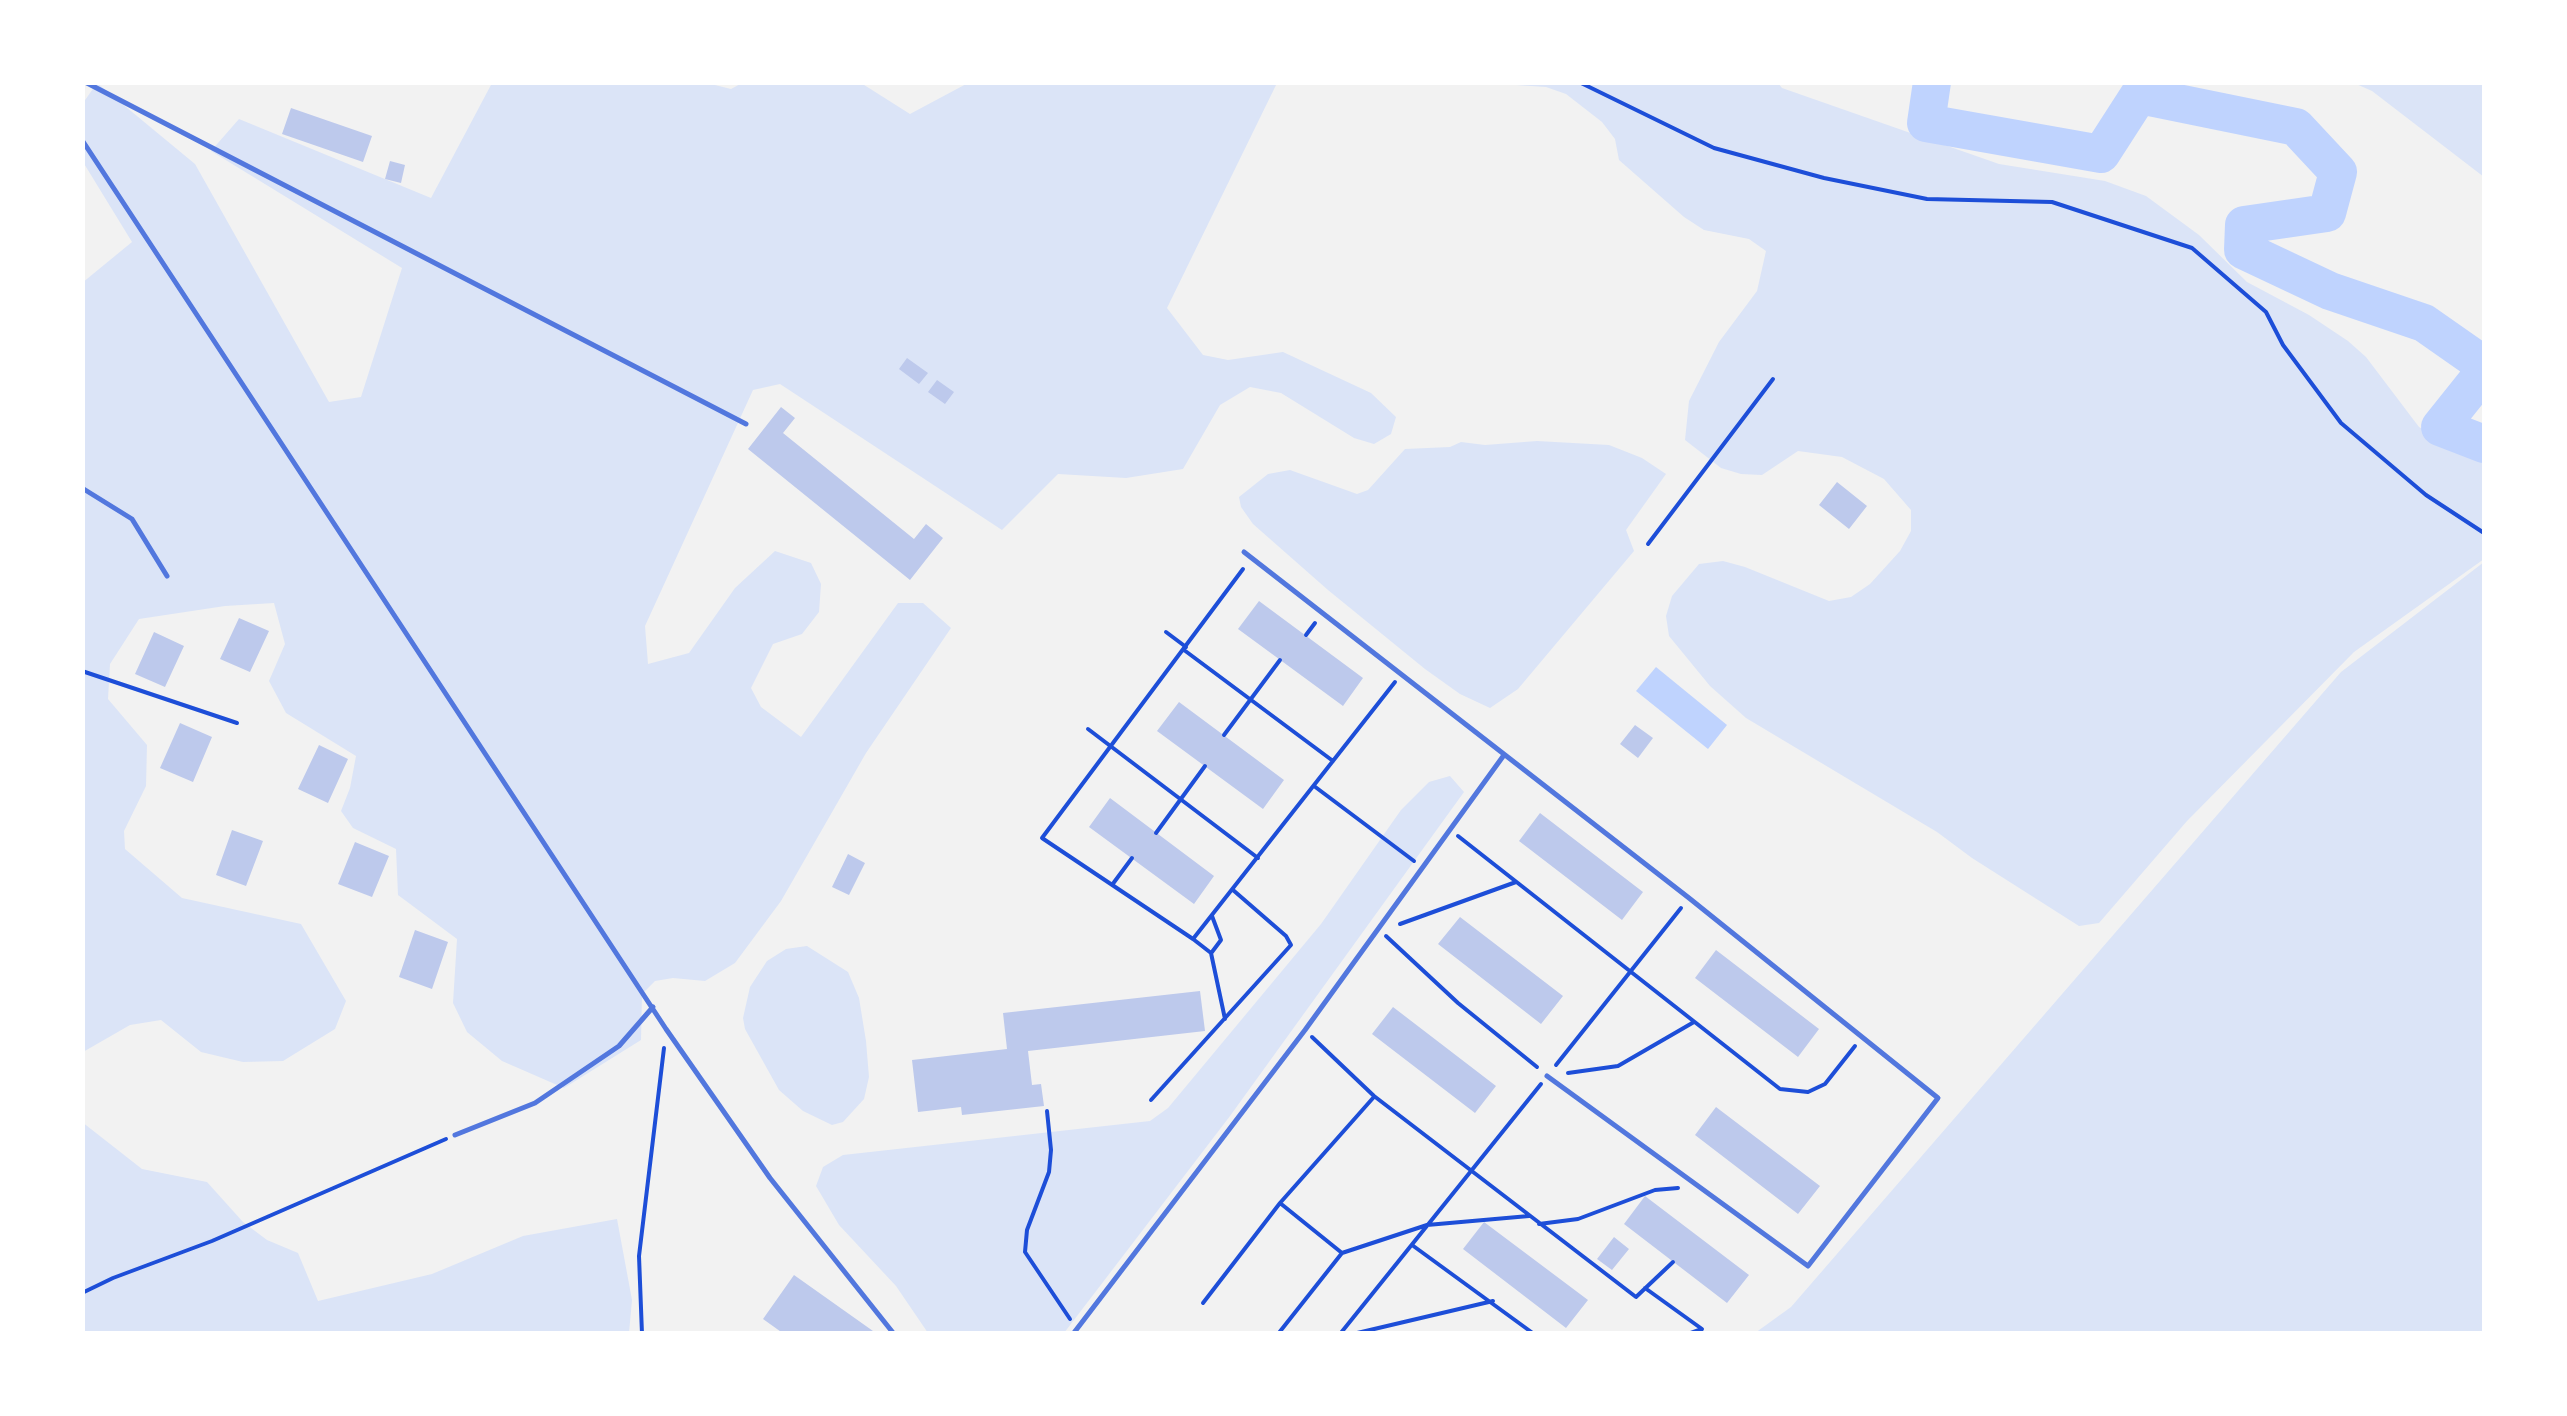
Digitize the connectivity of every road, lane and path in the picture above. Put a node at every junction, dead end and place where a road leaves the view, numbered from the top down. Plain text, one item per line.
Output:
1 (85, 82) edge
2 (1580, 82) edge
3 (82, 140) edge
4 (1774, 379) dead end
5 (746, 424) dead end
6 (82, 488) edge
7 (2484, 533) edge
8 (1648, 544) dead end
9 (1244, 552) dead end
10 (1252, 558) junction
11 (167, 576) dead end
12 (1166, 632) dead end
13 (1185, 649) junction
14 (1280, 660) dead end
15 (82, 671) edge
16 (1401, 674) junction
17 (1250, 700) junction
18 (237, 723) dead end
19 (1088, 729) dead end
20 (1224, 736) dead end
21 (1111, 747) junction
22 (1504, 754) junction
23 (1333, 761) junction
24 (1205, 766) dead end
25 (1314, 786) junction
26 (1180, 799) junction
27 (1450, 830) junction
28 (1156, 833) dead end
29 (1132, 858) dead end
30 (1258, 858) junction
31 (1423, 868) junction
32 (1516, 882) junction
33 (1112, 885) junction
34 (1233, 890) junction
35 (1689, 898) junction
36 (1212, 916) junction
37 (1380, 930) junction
38 (1194, 940) junction
39 (1211, 953) junction
40 (1630, 972) junction
41 (653, 1007) junction
42 (1226, 1019) junction
43 (1694, 1022) junction
44 (666, 1029) junction
45 (1305, 1030) junction
46 (1862, 1037) junction
47 (1547, 1076) junction
48 (1374, 1096) junction
49 (1151, 1100) dead end
50 (1047, 1112) dead end
51 (455, 1134) joint
52 (1472, 1170) junction
53 (1699, 1186) junction
54 (1280, 1203) junction
55 (1529, 1216) junction
56 (1538, 1224) junction
57 (1427, 1225) junction
58 (1412, 1245) junction
59 (1342, 1252) junction
60 (1673, 1262) dead end
61 (1644, 1287) junction
62 (82, 1293) edge
63 (1492, 1301) junction
64 (1202, 1304) dead end
65 (1074, 1331) edge
66 (642, 1334) edge
67 (894, 1334) edge
68 (1278, 1334) edge
69 (1340, 1334) edge
70 (1353, 1334) edge
71 (1534, 1334) edge
72 (1688, 1334) edge

1 - 5 lane
2 - 7 path
3 - 41 lane
4 - 8 path
6 - 11 lane
9 - 10 lane
10 - 13 path
10 - 16 lane
12 - 13 path
13 - 17 path
13 - 21 path
14 - 17 path
15 - 18 path
16 - 22 lane
16 - 23 path
17 - 20 path
17 - 23 path
19 - 21 path
21 - 26 path
21 - 33 path
22 - 27 lane
22 - 35 lane
23 - 25 path
24 - 26 path
25 - 30 path
25 - 31 path
26 - 28 path
26 - 30 path
27 - 31 lane
27 - 32 path
29 - 33 path
30 - 34 path
31 - 37 lane
32 - 37 path
32 - 40 path
33 - 38 path
34 - 36 path
34 - 42 path
35 - 40 path
35 - 46 lane
36 - 38 path
36 - 39 path
37 - 45 lane
37 - 47 path
38 - 39 path
39 - 42 path
40 - 43 path
40 - 47 path
41 - 44 lane
41 - 51 lane
42 - 49 path
43 - 46 path
43 - 47 path
44 - 66 path
44 - 67 lane
45 - 48 path
45 - 65 lane
46 - 53 lane
47 - 52 path
47 - 53 lane
48 - 52 path
48 - 54 path
50 - 65 path
51 - 62 path
52 - 55 path
52 - 57 path
53 - 56 path
54 - 59 path
54 - 64 path
55 - 56 path
55 - 57 path
56 - 61 path
57 - 58 path
57 - 59 path
58 - 63 path
58 - 69 path
59 - 68 path
60 - 61 path
61 - 72 path
63 - 70 path
63 - 71 path

